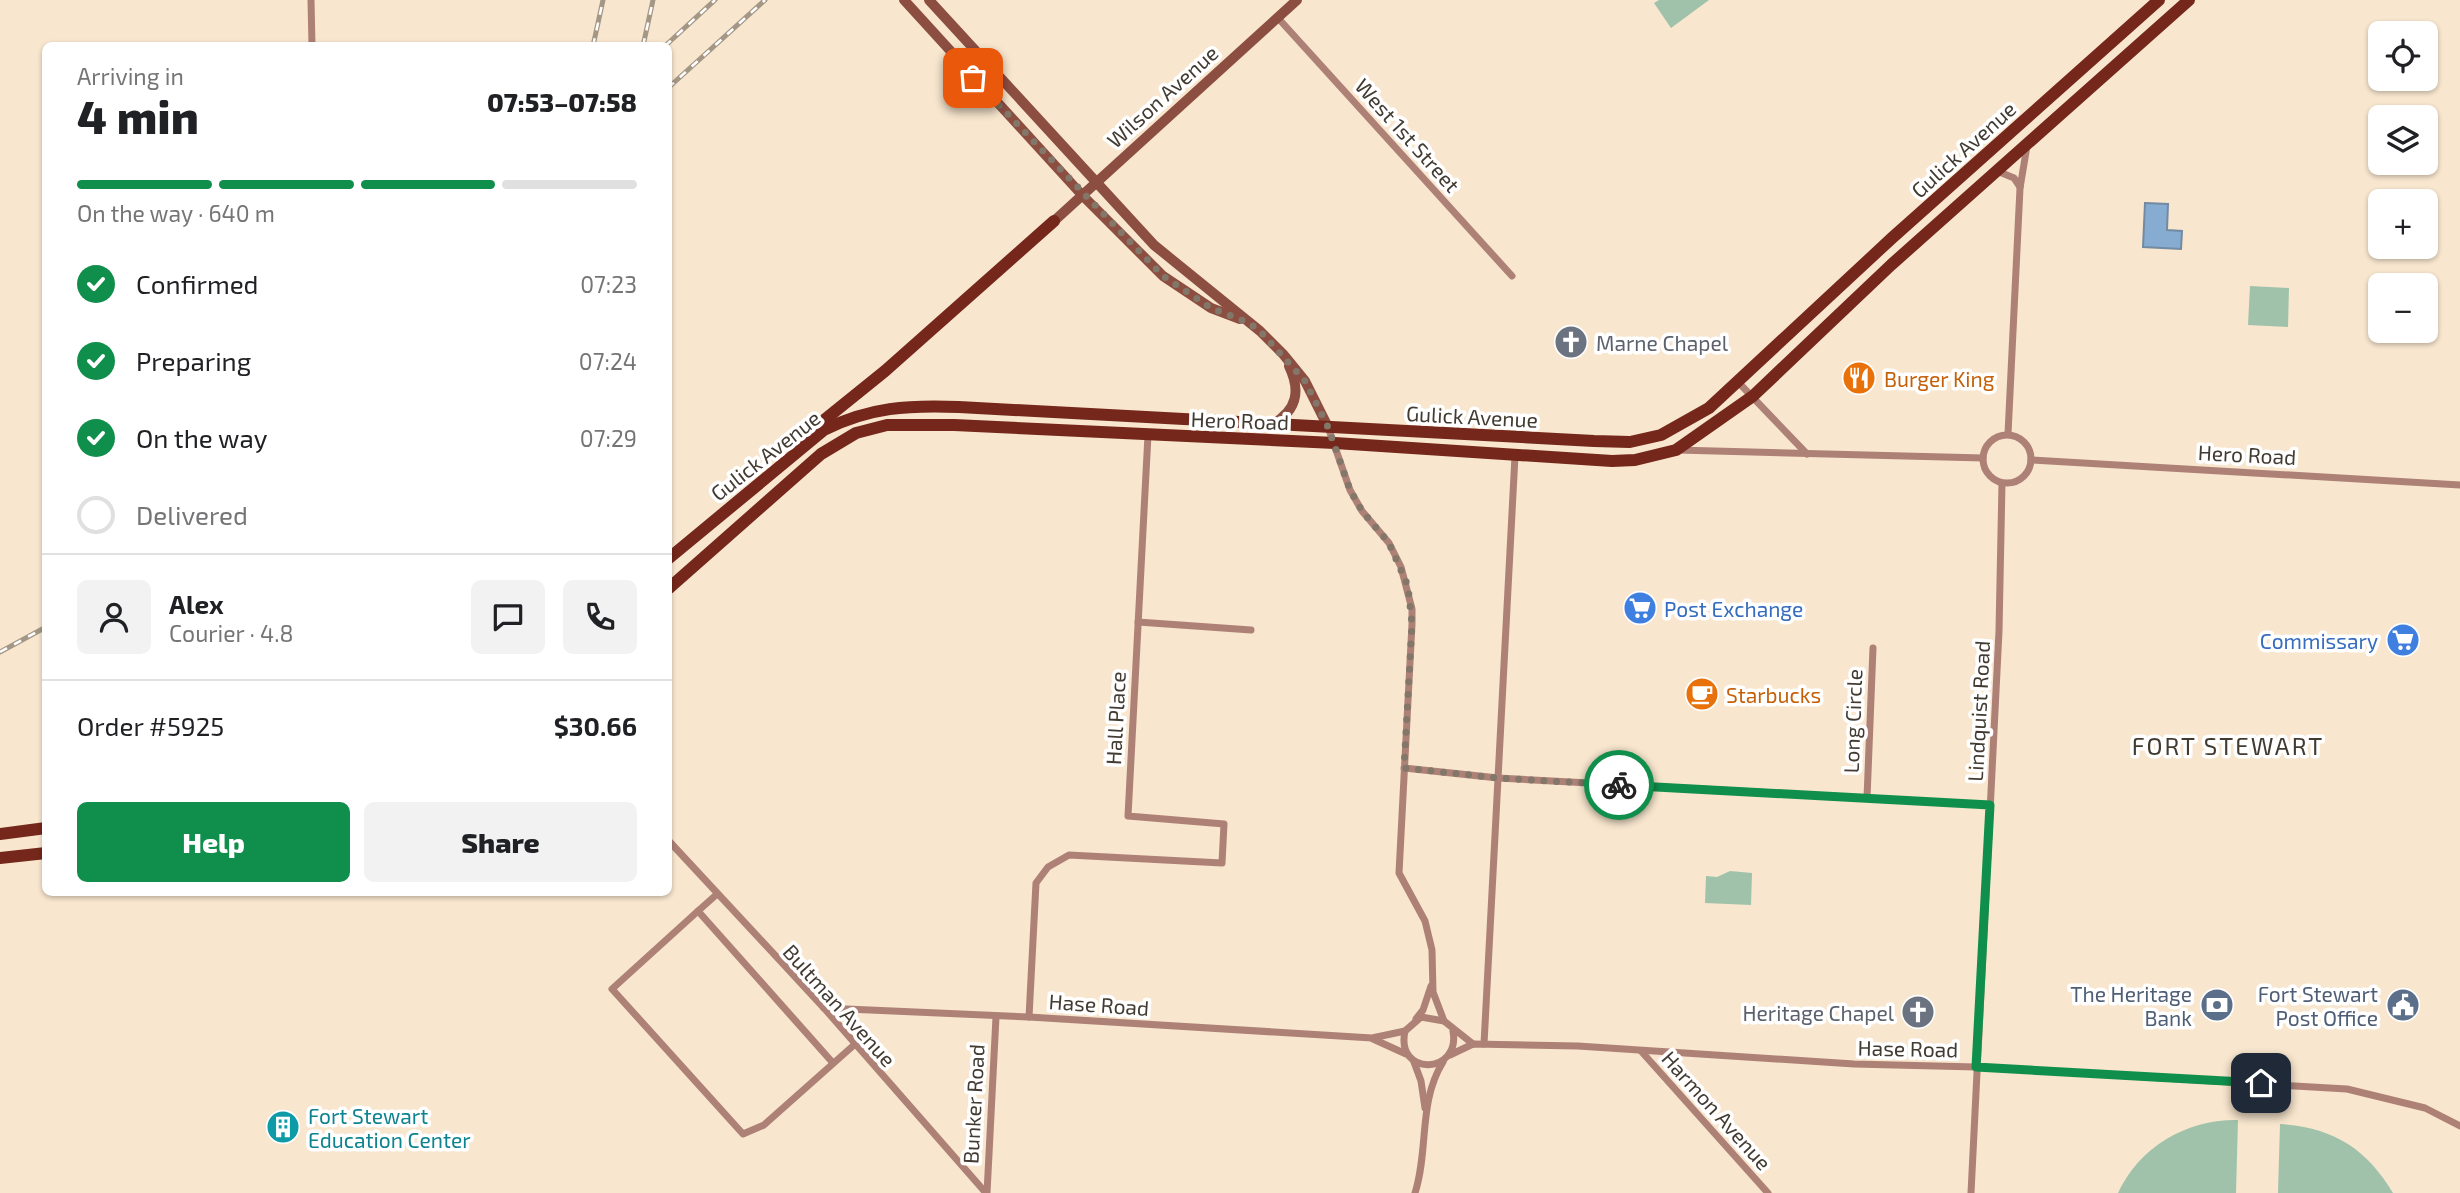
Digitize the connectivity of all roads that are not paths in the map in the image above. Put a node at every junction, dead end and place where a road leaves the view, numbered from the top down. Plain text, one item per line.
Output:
1 (311, 0) edge
2 (904, 0) edge
3 (929, 0) edge
4 (1297, 0) edge
5 (2160, 0) edge
6 (2189, 0) edge
7 (1278, 18) junction
8 (312, 42) edge
9 (2027, 144) junction
10 (1996, 171) junction
11 (1096, 182) junction
12 (2020, 188) junction
13 (1082, 195) junction
14 (1054, 221) joint
15 (1512, 276) dead end
16 (1249, 323) junction
17 (1283, 354) junction
18 (1739, 383) junction
19 (1753, 396) junction
20 (1273, 424) junction
21 (1328, 427) junction
22 (1148, 435) junction
23 (2008, 435) junction
24 (1335, 443) junction
25 (1676, 450) junction
26 (1807, 454) junction
27 (1515, 456) junction
28 (1983, 458) junction
29 (2031, 460) junction
30 (2003, 483) junction
31 (2460, 485) edge
32 (737, 501) junction
33 (672, 556) edge
34 (672, 585) edge
35 (1138, 622) junction
36 (1251, 630) dead end
37 (1873, 648) dead end
38 (1404, 768) junction
39 (1498, 778) junction
40 (1867, 798) junction
41 (1990, 805) junction
42 (42, 829) edge
43 (0, 834) edge
44 (672, 845) edge
45 (42, 853) edge
46 (0, 858) edge
47 (716, 895) junction
48 (698, 911) junction
49 (1432, 982) junction
50 (824, 1008) junction
51 (996, 1017) junction
52 (1029, 1017) junction
53 (1415, 1020) junction
54 (1444, 1021) junction
55 (1405, 1031) junction
56 (1453, 1031) junction
57 (1372, 1038) junction
58 (1473, 1044) junction
59 (1484, 1044) junction
60 (854, 1045) junction
61 (1641, 1051) junction
62 (1411, 1058) junction
63 (1446, 1058) junction
64 (833, 1063) junction
65 (1976, 1067) junction
66 (1425, 1108) junction
67 (2458, 1124) edge
68 (986, 1193) edge
69 (1415, 1193) edge
70 (1768, 1193) edge
71 (1971, 1193) edge

1 - 8 street
2 - 13 main road
3 - 11 main road
4 - 7 main road, Wilson Avenue
5 - 18 main road, Gulick Avenue
6 - 9 main road, Gulick Avenue
7 - 11 main road, Wilson Avenue
7 - 15 street, West 1st Street
9 - 10 main road, Gulick Avenue
9 - 12 street
10 - 12 street
10 - 19 main road, Gulick Avenue
11 - 13 main road, Wilson Avenue
11 - 16 main road
12 - 23 street
13 - 14 main road, Wilson Avenue
13 - 16 main road
14 - 32 main road
16 - 17 main road
17 - 20 main road
17 - 21 main road
18 - 19 street
18 - 21 main road, Gulick Avenue
19 - 25 main road, Gulick Avenue
19 - 26 street
20 - 21 main road, Gulick Avenue
20 - 32 main road, Gulick Avenue
21 - 24 street
22 - 24 main road, Hero Road
22 - 34 main road, Hero Road
22 - 35 street, Hall Place
23 - 28 street
23 - 29 street
24 - 27 main road, Hero Road
24 - 38 street
25 - 26 street
25 - 27 main road, Hero Road
26 - 28 street
27 - 39 street
28 - 30 street
29 - 30 street
29 - 31 street, Hero Road
30 - 41 street, Lindquist Road
32 - 33 main road, Gulick Avenue
35 - 36 street
35 - 52 street, Hall Place
37 - 40 street, Long Circle
38 - 39 street
38 - 49 street
39 - 40 street
39 - 59 street
40 - 41 street, Long Circle
41 - 65 street, Lindquist Road
42 - 43 main road
44 - 47 street, Bultman Avenue
45 - 46 main road
47 - 48 street
47 - 50 street, Bultman Avenue
48 - 64 street
48 - 64 street
49 - 53 street
49 - 54 street
50 - 51 street, Hase Road
50 - 60 street, Bultman Avenue
51 - 52 street, Hase Road
51 - 68 street, Bunker Road
52 - 57 street, Hase Road
53 - 54 street
53 - 55 street
54 - 56 street
55 - 57 street
55 - 62 street
56 - 58 street
56 - 63 street
57 - 62 street
58 - 59 street, Hase Road
58 - 63 street
59 - 61 street, Hase Road
60 - 64 street
60 - 68 street, Bultman Avenue
61 - 65 street, Hase Road
61 - 70 street, Harmon Avenue
62 - 63 street
62 - 66 street
63 - 66 street
65 - 67 street, Hase Road
65 - 71 street, Lindquist Road
66 - 69 street

